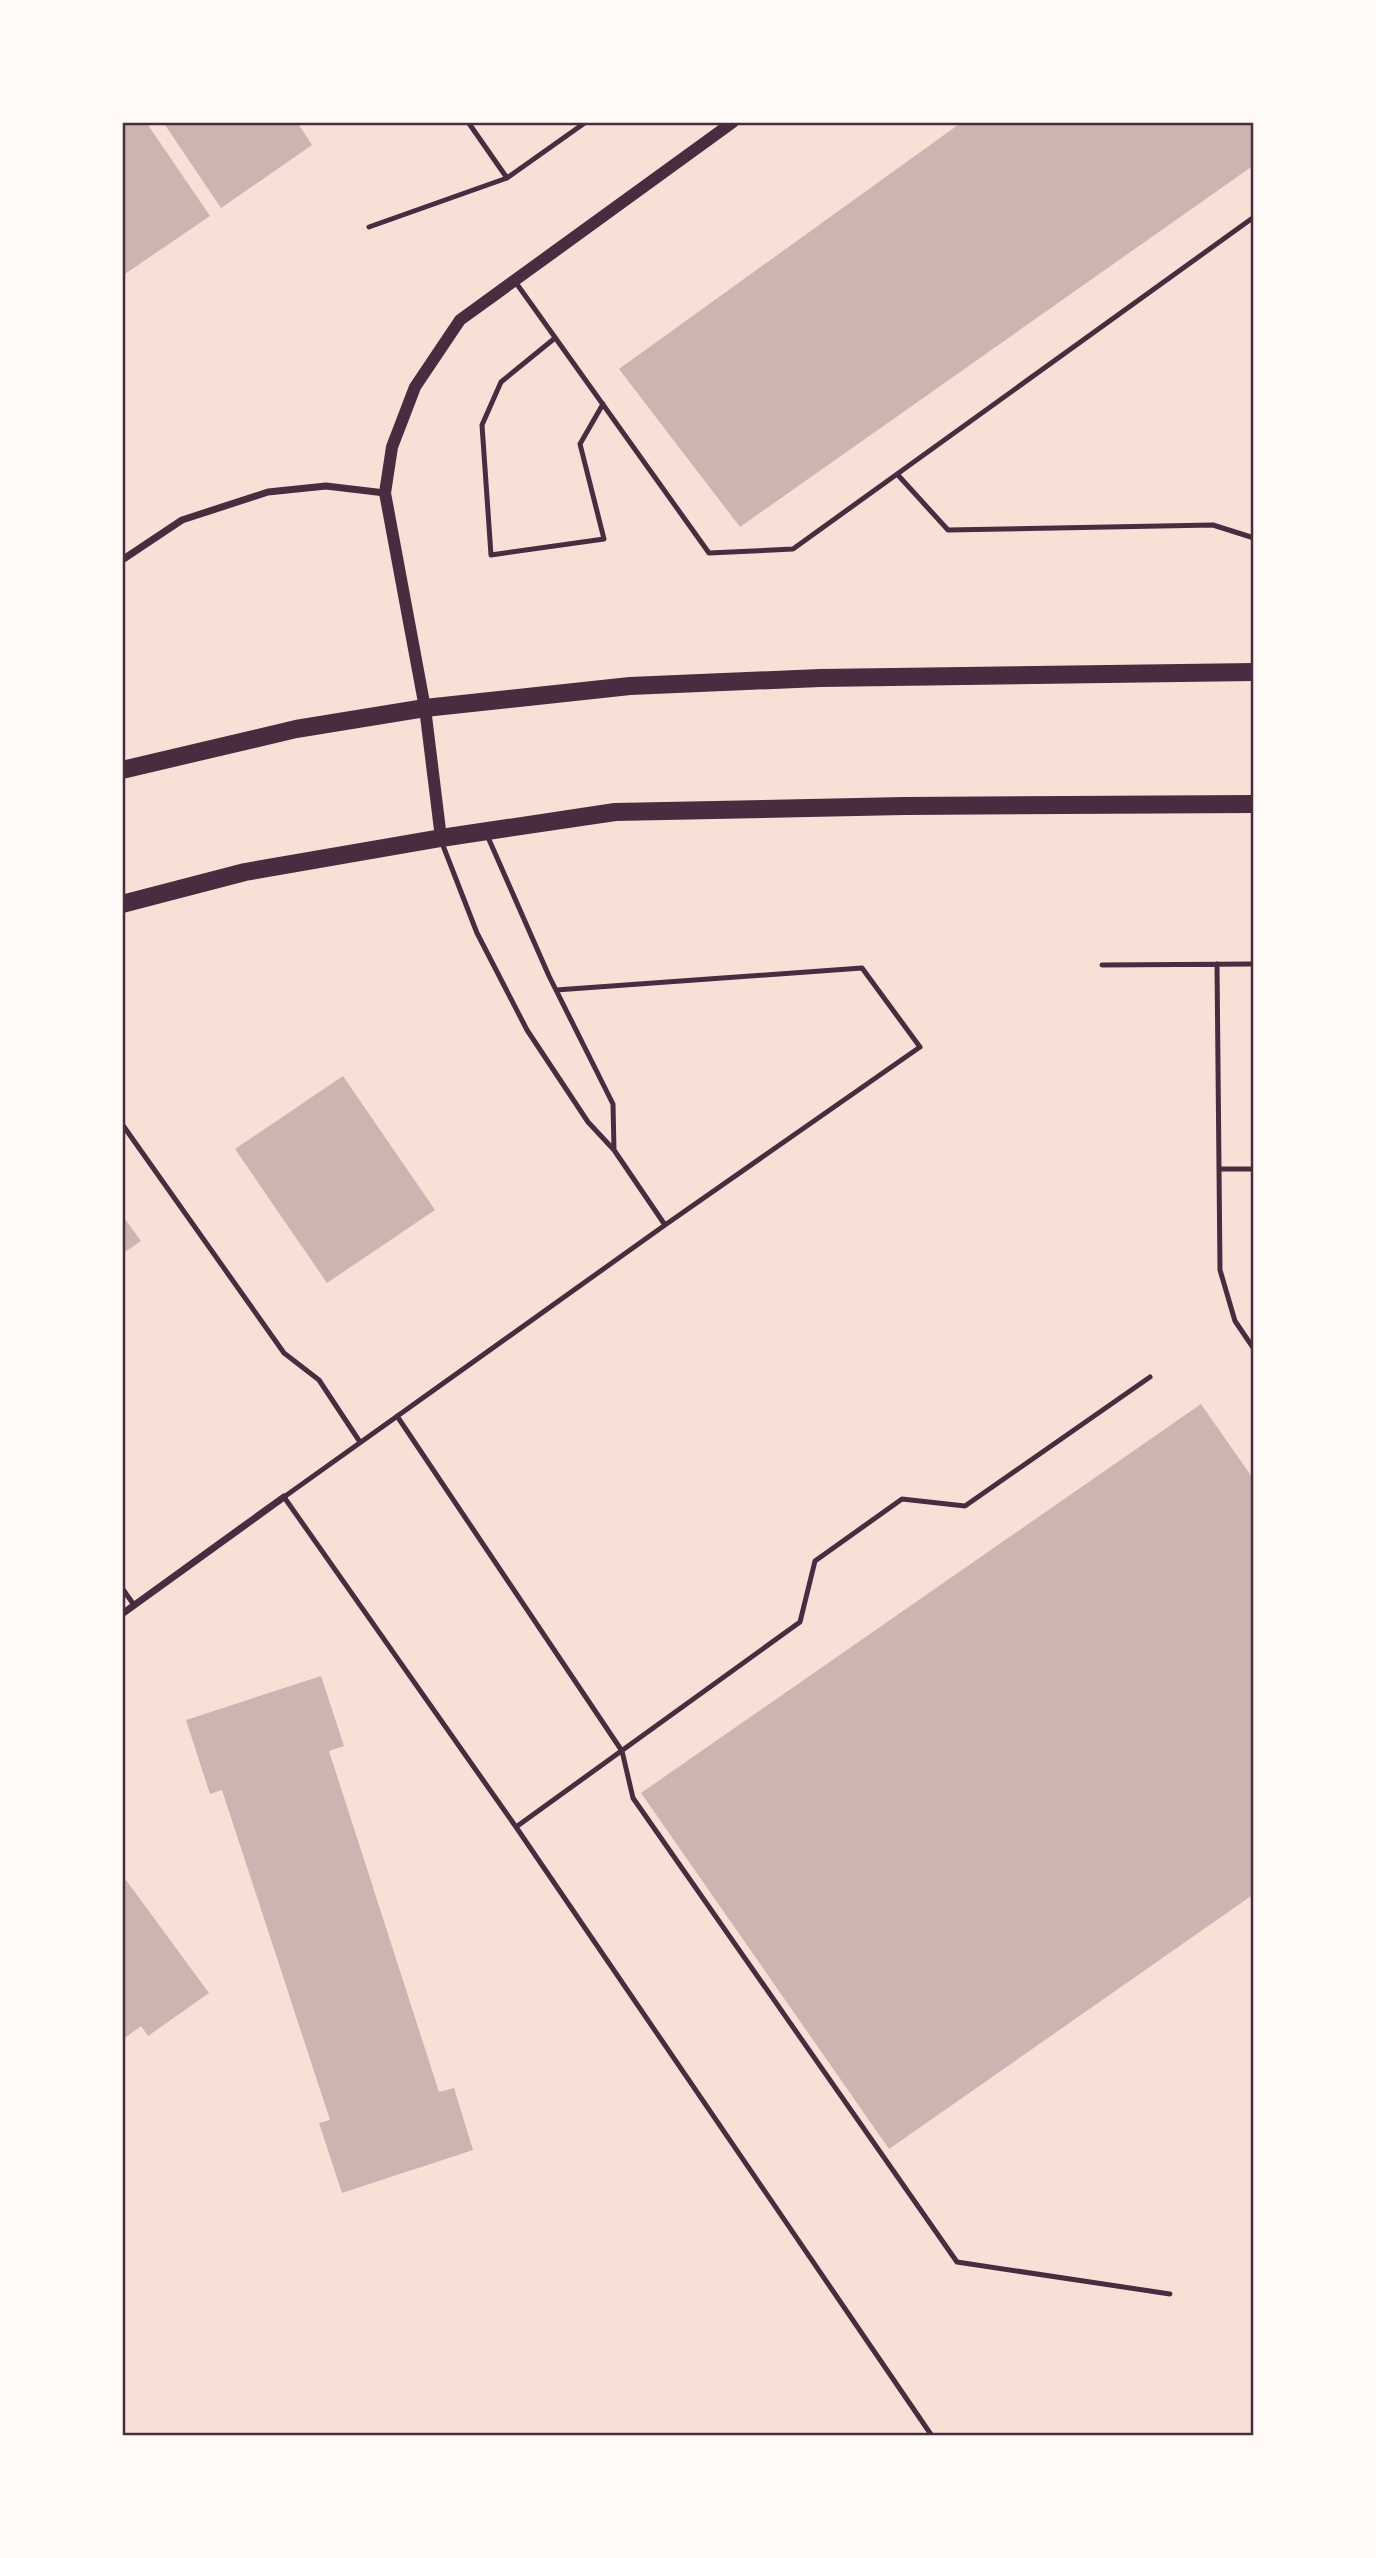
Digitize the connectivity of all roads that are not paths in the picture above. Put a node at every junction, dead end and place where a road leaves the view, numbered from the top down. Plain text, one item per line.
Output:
1 (468, 122) edge
2 (586, 122) edge
3 (733, 122) edge
4 (508, 177) junction
5 (1254, 217) edge
6 (369, 227) dead end
7 (514, 280) junction
8 (555, 338) junction
9 (603, 404) junction
10 (897, 474) junction
11 (385, 493) junction
12 (1254, 538) edge
13 (122, 560) edge
14 (1254, 672) edge
15 (425, 708) junction
16 (122, 770) edge
17 (1254, 804) edge
18 (485, 831) junction
19 (441, 838) junction
20 (122, 904) edge
21 (1217, 964) junction
22 (1254, 964) edge
23 (1102, 965) dead end
24 (556, 990) junction
25 (122, 1124) edge
26 (614, 1150) junction
27 (1219, 1169) junction
28 (1254, 1169) edge
29 (665, 1225) junction
30 (1254, 1349) edge
31 (1150, 1377) dead end
32 (397, 1416) junction
33 (360, 1442) junction
34 (284, 1497) junction
35 (122, 1588) edge
36 (134, 1605) junction
37 (122, 1614) edge
38 (622, 1751) junction
39 (516, 1827) junction
40 (1170, 2294) dead end
41 (932, 2435) edge

1 - 4 lane
2 - 4 lane
3 - 7 street
4 - 6 lane
5 - 10 lane
7 - 8 lane
7 - 11 street
8 - 9 lane
8 - 9 lane
9 - 10 lane
10 - 12 lane
11 - 13 street
11 - 15 street
14 - 15 main road
15 - 16 main road
15 - 19 street
17 - 18 main road
18 - 19 main road
18 - 24 lane
19 - 20 main road
19 - 26 lane
21 - 22 lane
21 - 23 lane
21 - 27 lane
24 - 26 lane
24 - 29 lane
25 - 33 lane
26 - 29 lane
27 - 28 lane
27 - 30 lane
29 - 32 lane
31 - 38 lane
32 - 33 lane
32 - 38 lane
33 - 34 lane
34 - 36 street
34 - 39 lane
35 - 36 lane
36 - 37 street
38 - 39 lane
38 - 40 lane
39 - 41 lane

